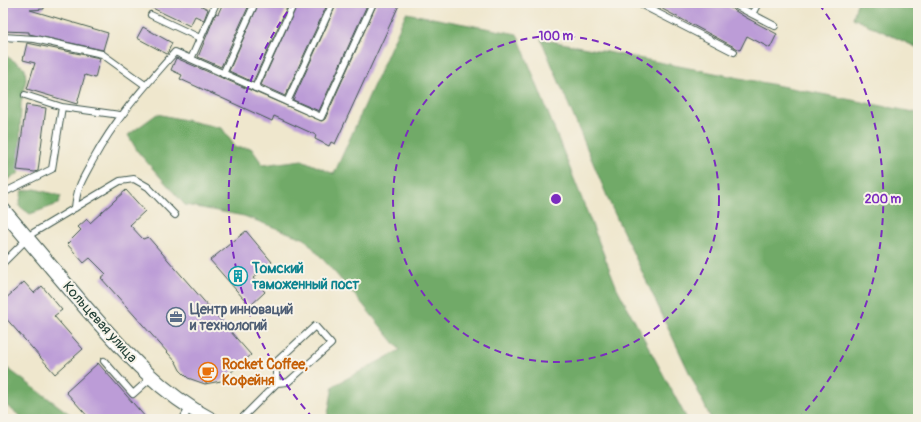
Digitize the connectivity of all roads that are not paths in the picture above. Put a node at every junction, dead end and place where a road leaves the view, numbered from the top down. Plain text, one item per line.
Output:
1 (215, 3) edge
2 (255, 3) edge
3 (294, 3) edge
4 (333, 3) edge
5 (373, 3) edge
6 (638, 3) edge
7 (731, 3) edge
8 (758, 3) edge
9 (752, 14) junction
10 (151, 15) dead end
11 (775, 26) dead end
12 (3, 37) edge
13 (200, 38) junction
14 (734, 52) dead end
15 (191, 59) junction
16 (223, 74) junction
17 (146, 85) junction
18 (255, 88) junction
19 (24, 95) dead end
20 (287, 102) junction
21 (62, 107) junction
22 (120, 115) junction
23 (3, 192) edge
24 (75, 208) junction
25 (3, 210) edge
26 (175, 214) dead end
27 (27, 239) junction
28 (3, 263) edge
29 (104, 361) dead end
30 (152, 378) junction
31 (277, 383) junction
32 (186, 413) edge
33 (210, 419) edge
34 (241, 419) edge

1 - 13 lane
2 - 16 lane
3 - 18 lane
4 - 20 lane
5 - 20 lane
6 - 14 lane
7 - 9 lane
8 - 9 lane
9 - 11 lane
10 - 13 lane
12 - 17 lane
13 - 15 lane
15 - 16 lane
15 - 17 lane
16 - 18 lane
17 - 22 lane
18 - 20 lane
19 - 21 lane
21 - 22 lane
21 - 23 lane
22 - 24 lane
24 - 26 lane
24 - 27 lane
25 - 27 street, Кольцевая улица
27 - 28 lane
27 - 30 street, Кольцевая улица
29 - 30 lane
30 - 32 street, Кольцевая улица
31 - 31 lane
31 - 34 lane
32 - 33 street, Кольцевая улица

